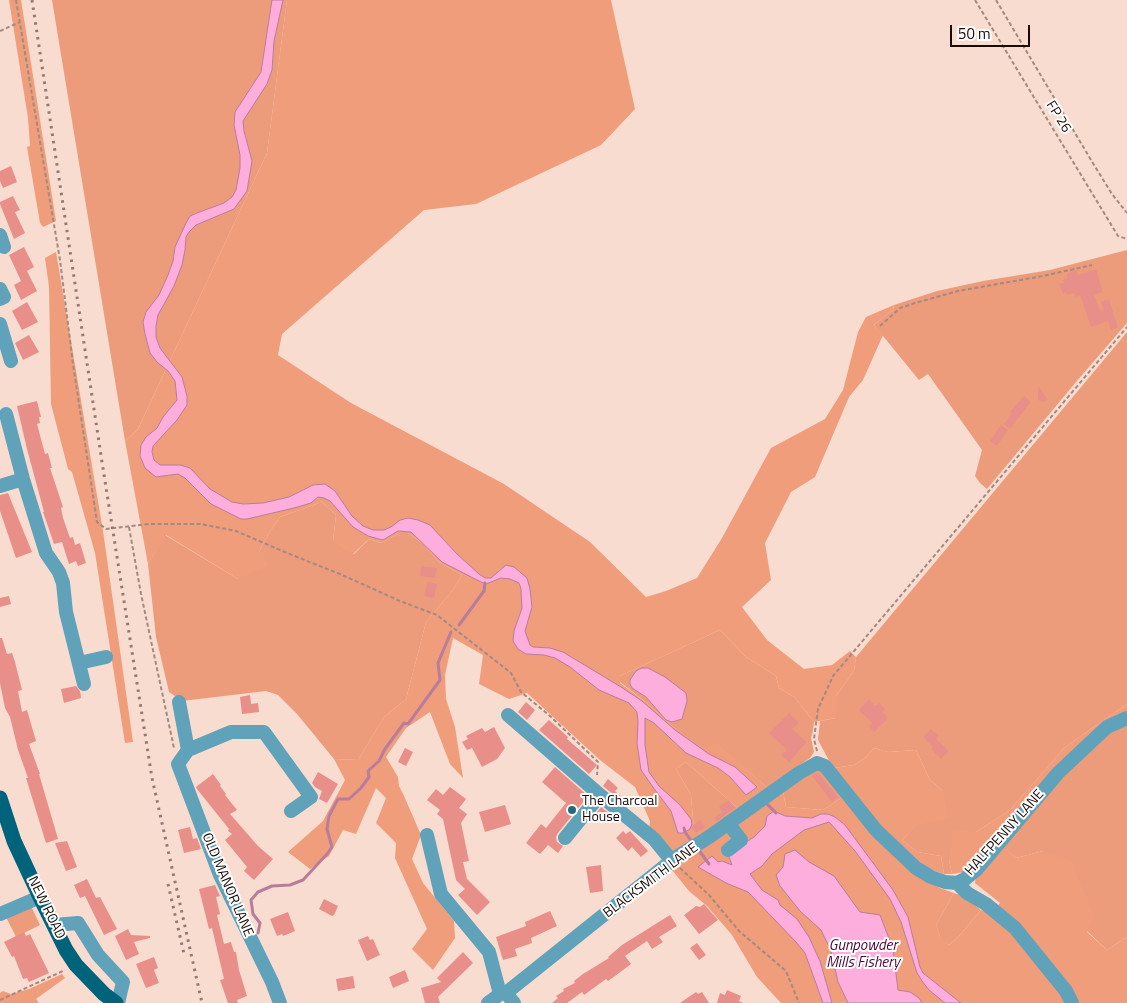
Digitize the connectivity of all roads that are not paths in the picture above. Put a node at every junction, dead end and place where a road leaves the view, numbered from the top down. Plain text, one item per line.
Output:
1 (0, 324) edge
2 (11, 361) dead end
3 (6, 414) dead end
4 (23, 479) junction
5 (0, 486) edge
6 (106, 657) dead end
7 (79, 662) junction
8 (84, 684) dead end
9 (179, 702) dead end
10 (508, 715) dead end
11 (1127, 718) edge
12 (188, 750) junction
13 (817, 763) joint
14 (600, 795) junction
15 (0, 798) edge
16 (292, 812) dead end
17 (728, 823) junction
18 (427, 835) dead end
19 (564, 838) dead end
20 (728, 850) dead end
21 (673, 860) junction
22 (957, 883) junction
23 (40, 897) junction
24 (0, 914) edge
25 (54, 925) junction
26 (507, 997) edge
27 (117, 1003) edge
28 (280, 1003) edge
29 (488, 1003) edge
30 (1072, 1003) edge

1 - 2 street
3 - 4 street
4 - 5 street
4 - 7 street
6 - 7 street
7 - 8 street
9 - 12 street
10 - 14 street
11 - 22 street, HALFPENNY LANE
12 - 16 street
12 - 28 street, OLD MANOR LANE
13 - 17 street, BLACKSMITH LANE
13 - 22 street, HALFPENNY LANE
14 - 19 street
14 - 21 street
15 - 23 main road, NEW ROAD
17 - 20 street
17 - 21 street, BLACKSMITH LANE
18 - 26 street
21 - 26 street, BLACKSMITH LANE
22 - 30 street
23 - 24 street
23 - 25 main road, NEW ROAD
25 - 27 main road, NEW ROAD
25 - 27 street
26 - 29 street, BLACKSMITH LANE

